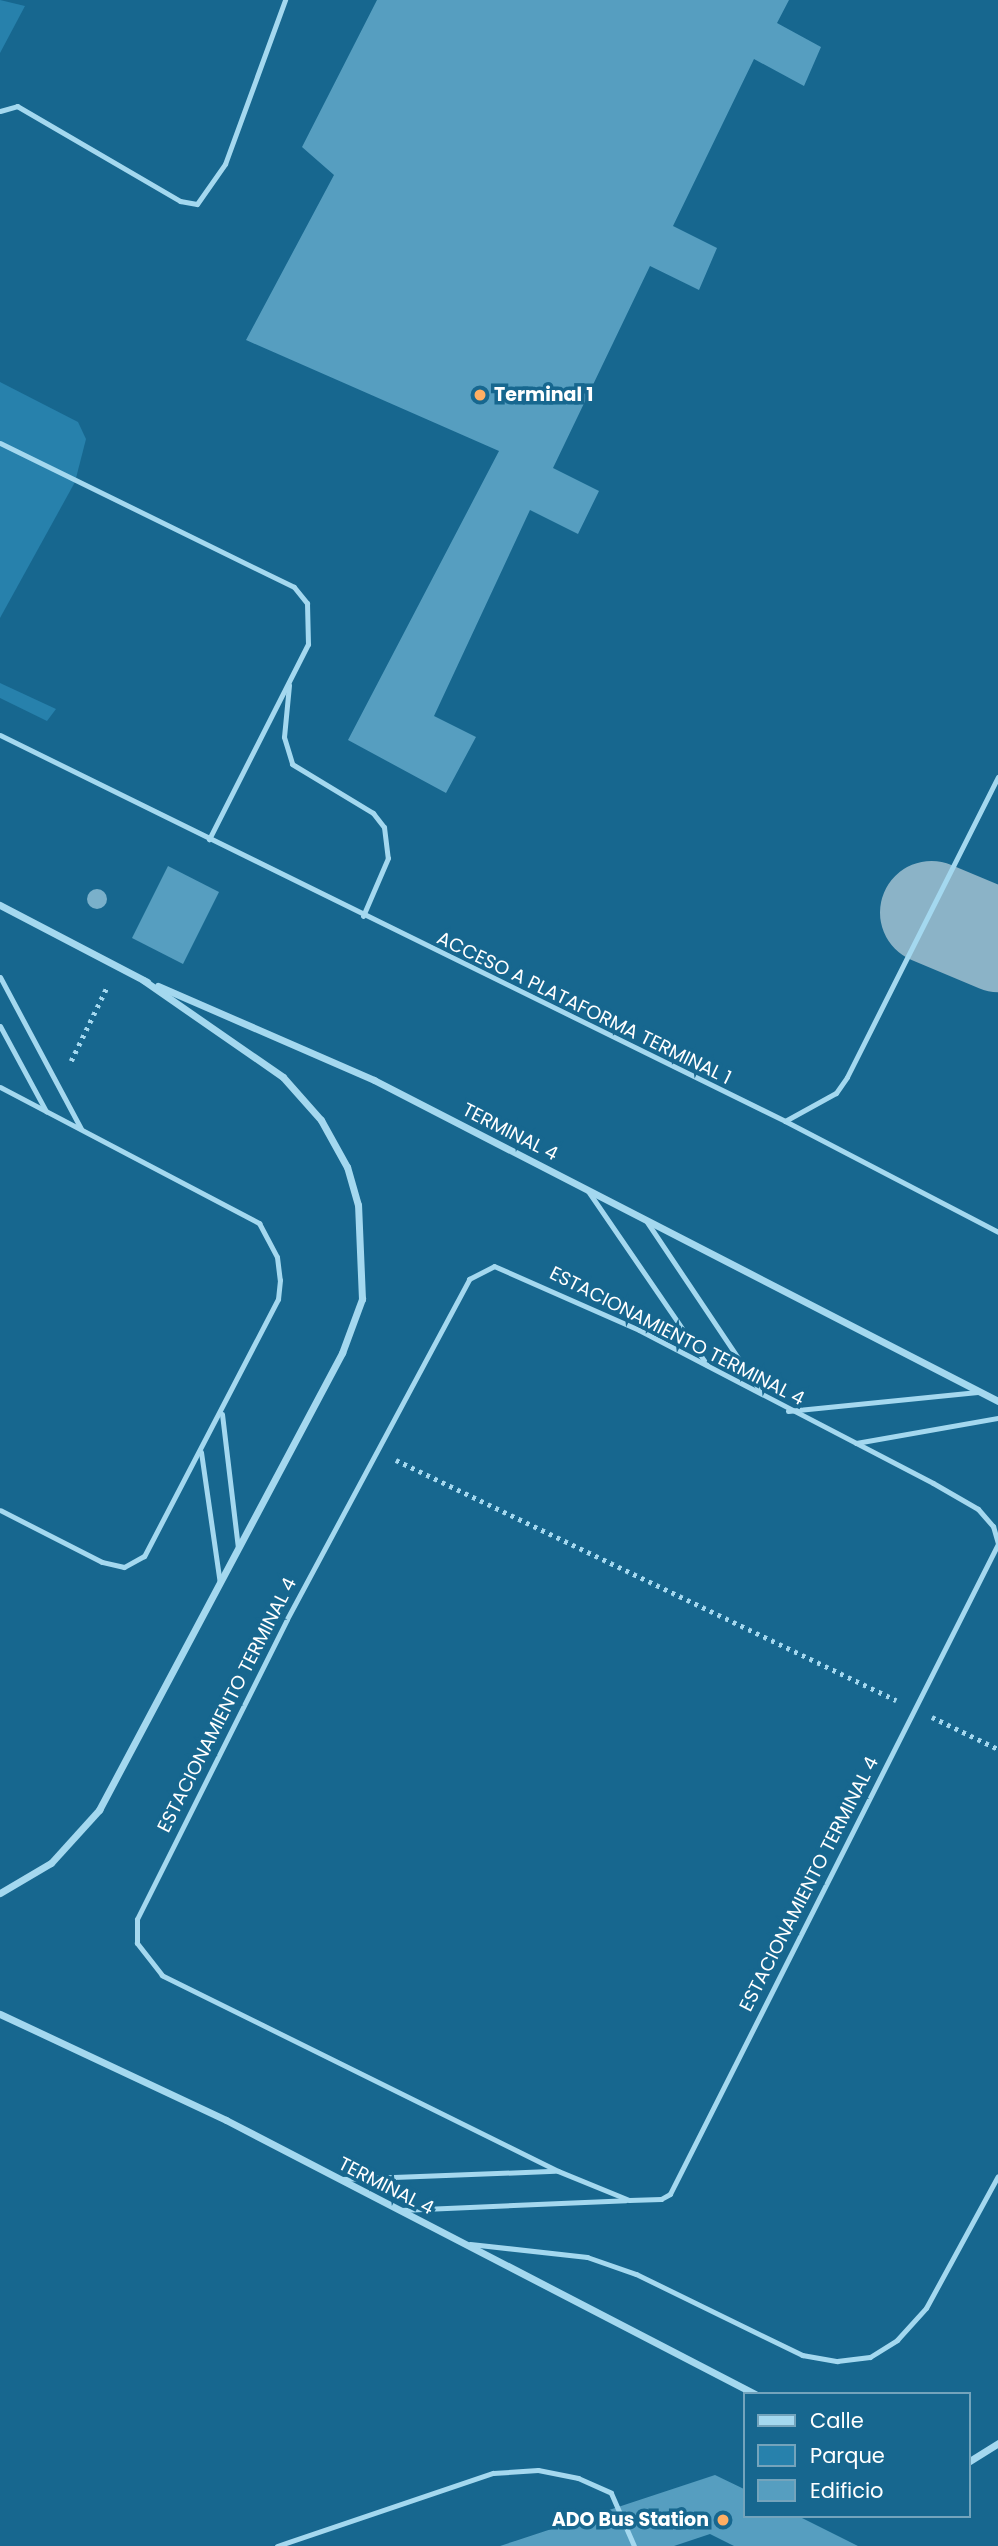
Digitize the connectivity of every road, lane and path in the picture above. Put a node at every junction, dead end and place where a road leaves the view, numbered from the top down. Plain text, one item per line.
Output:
1 (285, 0) edge
2 (0, 111) edge
3 (0, 443) edge
4 (290, 681) junction
5 (0, 735) edge
6 (998, 777) edge
7 (209, 839) junction
8 (0, 905) edge
9 (363, 916) junction
10 (117, 966) junction
11 (0, 976) edge
12 (143, 980) junction
13 (0, 1026) edge
14 (73, 1073) dead end
15 (0, 1087) edge
16 (46, 1111) junction
17 (785, 1121) junction
18 (81, 1129) junction
19 (586, 1189) junction
20 (646, 1219) junction
21 (998, 1232) edge
22 (708, 1366) junction
23 (979, 1392) junction
24 (761, 1394) junction
25 (998, 1401) edge
26 (787, 1411) junction
27 (222, 1413) junction
28 (998, 1418) edge
29 (855, 1443) junction
30 (201, 1452) junction
31 (379, 1452) junction
32 (0, 1510) edge
33 (238, 1549) junction
34 (220, 1584) junction
35 (916, 1710) junction
36 (998, 1749) edge
37 (0, 1893) edge
38 (0, 2014) edge
39 (558, 2171) junction
40 (998, 2176) edge
41 (338, 2180) junction
42 (629, 2200) junction
43 (398, 2210) junction
44 (467, 2244) junction
45 (751, 2392) edge
46 (998, 2443) edge
47 (970, 2461) edge
48 (276, 2546) edge
49 (634, 2546) edge

1 - 2 lane
3 - 4 lane
4 - 7 lane
4 - 9 lane
5 - 7 lane, ACCESO A PLATAFORMA TERMINAL 1
6 - 17 lane
7 - 9 lane, ACCESO A PLATAFORMA TERMINAL 1
8 - 10 street, TERMINAL 4
9 - 17 lane, ACCESO A PLATAFORMA TERMINAL 1
10 - 12 street, TERMINAL 4
10 - 14 path
11 - 18 lane
12 - 19 street, TERMINAL 4
12 - 33 street
13 - 16 lane
15 - 16 lane
16 - 18 lane
17 - 21 lane, ACCESO A PLATAFORMA TERMINAL 1
18 - 27 lane
19 - 20 street, TERMINAL 4
19 - 22 lane
20 - 23 street, TERMINAL 4
20 - 24 lane
22 - 24 lane, ESTACIONAMIENTO TERMINAL 4
22 - 31 lane, ESTACIONAMIENTO TERMINAL 4
23 - 25 street, TERMINAL 4
23 - 26 lane
24 - 26 lane, ESTACIONAMIENTO TERMINAL 4
26 - 29 lane, ESTACIONAMIENTO TERMINAL 4
27 - 30 lane
27 - 33 lane
28 - 29 lane
29 - 35 lane, ESTACIONAMIENTO TERMINAL 4
30 - 32 lane
30 - 34 lane
31 - 35 path
31 - 39 lane, ESTACIONAMIENTO TERMINAL 4
33 - 34 street
34 - 37 street
35 - 36 path
35 - 42 lane, ESTACIONAMIENTO TERMINAL 4
38 - 41 street, TERMINAL 4
39 - 41 lane, ESTACIONAMIENTO TERMINAL 4
39 - 42 lane, ESTACIONAMIENTO TERMINAL 4
40 - 44 lane
41 - 43 street, TERMINAL 4
42 - 43 lane, ESTACIONAMIENTO TERMINAL 4
43 - 44 street, TERMINAL 4
44 - 45 street, TERMINAL 4
46 - 47 street
48 - 49 lane

